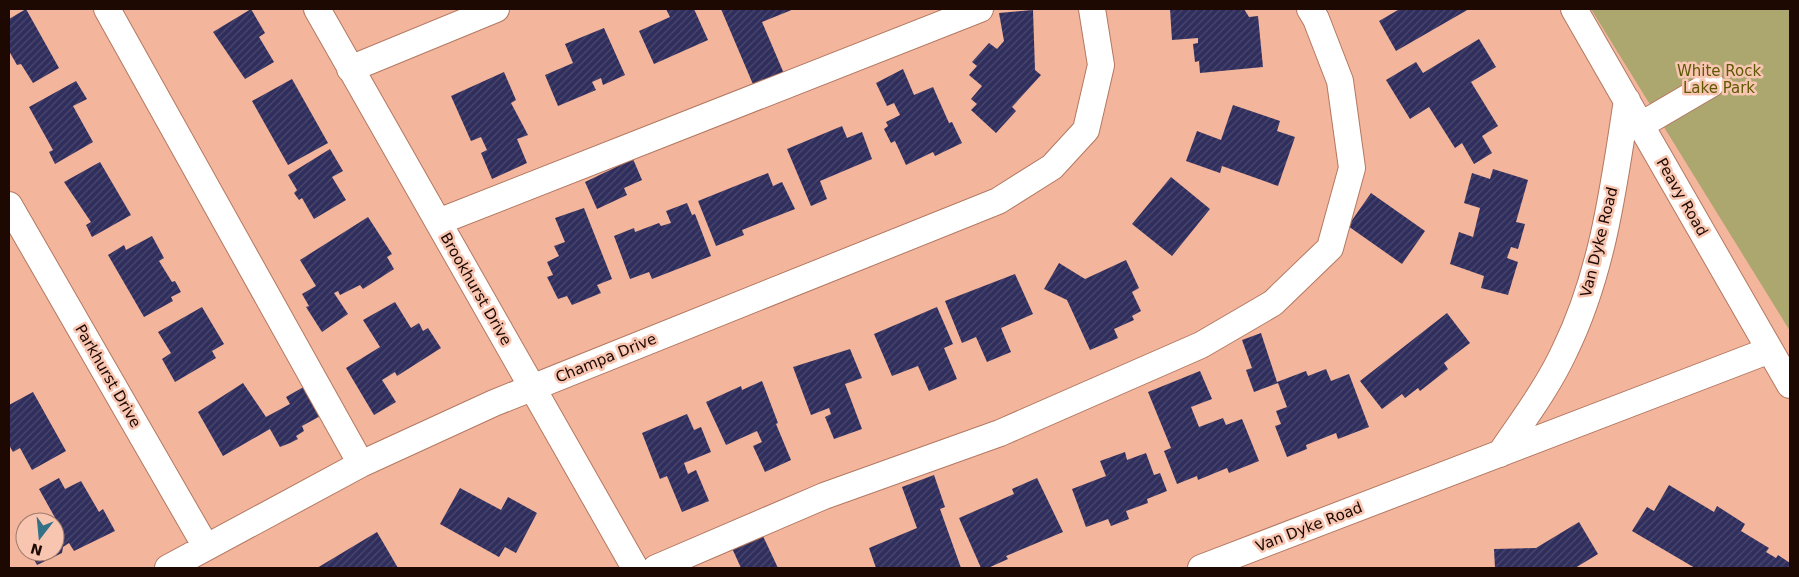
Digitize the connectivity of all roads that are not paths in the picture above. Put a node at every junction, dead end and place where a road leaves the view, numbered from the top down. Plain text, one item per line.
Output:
1 (107, 9) edge
2 (317, 9) edge
3 (496, 9) edge
4 (980, 9) edge
5 (1092, 9) edge
6 (1310, 9) edge
7 (1574, 9) edge
8 (350, 69) junction
9 (1710, 84) dead end
10 (1627, 100) junction
11 (1642, 125) junction
12 (9, 205) edge
13 (438, 222) junction
14 (1770, 350) junction
15 (1790, 385) edge
16 (532, 388) junction
17 (1500, 454) junction
18 (361, 464) junction
19 (206, 547) junction
20 (168, 568) edge
21 (635, 568) edge
22 (656, 568) edge
23 (1201, 568) edge

1 - 18 street
2 - 8 street, Brookhurst Drive
3 - 8 street
4 - 13 street
5 - 16 street, Champa Drive
6 - 22 street
7 - 10 street, Peavy Road
8 - 13 street, Brookhurst Drive
9 - 11 street
10 - 11 street, Peavy Road
10 - 17 street, Van Dyke Road
11 - 14 street, Peavy Road
12 - 19 street, Parkhurst Drive
13 - 16 street, Brookhurst Drive
14 - 15 street, Peavy Road
14 - 17 street, Van Dyke Road
16 - 18 street, Champa Drive
16 - 21 street, Brookhurst Drive
17 - 23 street, Van Dyke Road
18 - 19 street, Champa Drive
19 - 20 street, Champa Drive

